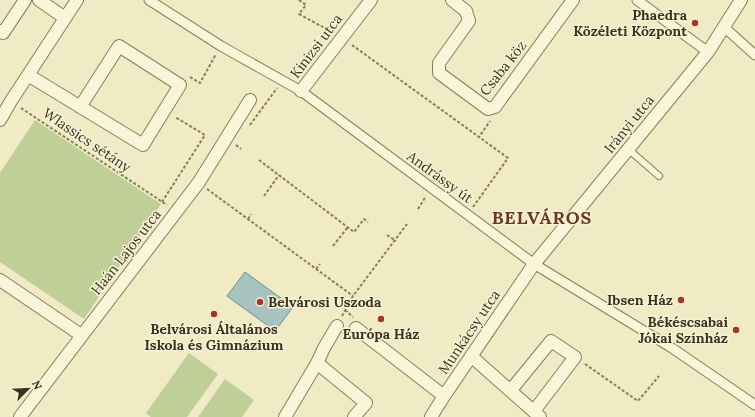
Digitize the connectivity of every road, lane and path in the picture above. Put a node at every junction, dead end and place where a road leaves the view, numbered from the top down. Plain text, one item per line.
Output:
1 (25, 0) edge
2 (38, 0) edge
3 (77, 0) edge
4 (149, 0) edge
5 (370, 0) edge
6 (452, 0) edge
7 (573, 0) edge
8 (637, 0) edge
9 (741, 0) edge
10 (65, 18) junction
11 (724, 27) junction
12 (0, 31) edge
13 (221, 46) junction
14 (708, 52) junction
15 (755, 55) edge
16 (28, 75) junction
17 (188, 75) dead end
18 (301, 91) junction
19 (250, 100) dead end
20 (11, 101) junction
21 (80, 107) junction
22 (174, 117) dead end
23 (0, 120) edge
24 (479, 137) dead end
25 (236, 145) dead end
26 (241, 149) dead end
27 (628, 149) junction
28 (258, 160) dead end
29 (279, 175) junction
30 (659, 176) dead end
31 (204, 188) dead end
32 (431, 189) junction
33 (264, 196) dead end
34 (418, 209) dead end
35 (251, 214) dead end
36 (467, 214) junction
37 (248, 219) junction
38 (368, 222) dead end
39 (407, 224) dead end
40 (348, 227) junction
41 (388, 235) dead end
42 (396, 241) junction
43 (333, 246) dead end
44 (320, 264) dead end
45 (534, 264) junction
46 (316, 269) junction
47 (0, 280) edge
48 (353, 296) junction
49 (356, 323) joint
50 (337, 326) dead end
51 (81, 335) junction
52 (471, 356) junction
53 (575, 357) junction
54 (317, 364) junction
55 (659, 376) dead end
56 (511, 390) junction
57 (444, 396) junction
58 (755, 405) edge
59 (537, 414) edge
60 (20, 417) edge
61 (285, 417) edge
62 (354, 417) edge
63 (431, 417) edge

1 - 12 street
2 - 10 street
3 - 10 street
4 - 13 street, Andrássy út
5 - 18 street, Kinizsi utca
6 - 7 street, Csaba köz
8 - 14 street
9 - 11 street, Irányi utca
10 - 16 street
11 - 14 street, Irányi utca
11 - 15 street
13 - 17 path
13 - 18 street, Andrássy út
14 - 27 street, Irányi utca
16 - 20 street
16 - 21 street
18 - 32 street, Andrássy út
19 - 51 street, Haán Lajos utca
20 - 22 path, Wlassics sétány
20 - 23 street
21 - 21 street
24 - 36 path
25 - 26 path
27 - 30 lane
27 - 45 street, Irányi utca
28 - 29 path
29 - 33 path
29 - 40 path
31 - 37 path
32 - 34 path
32 - 36 street, Andrássy út
35 - 37 path
36 - 45 street, Andrássy út
37 - 46 path
38 - 40 path
39 - 42 path
40 - 43 path
41 - 42 path
42 - 48 path
44 - 46 path
45 - 52 street, Munkácsy utca
45 - 58 street, Andrássy út
46 - 48 path
47 - 51 street
48 - 49 path
49 - 57 street
50 - 54 street
51 - 60 street, Haán Lajos utca
52 - 56 street
52 - 57 street, Munkácsy utca
53 - 55 path
53 - 56 street
53 - 59 street
54 - 61 street
54 - 62 street
56 - 59 street
57 - 63 street, Munkácsy utca

